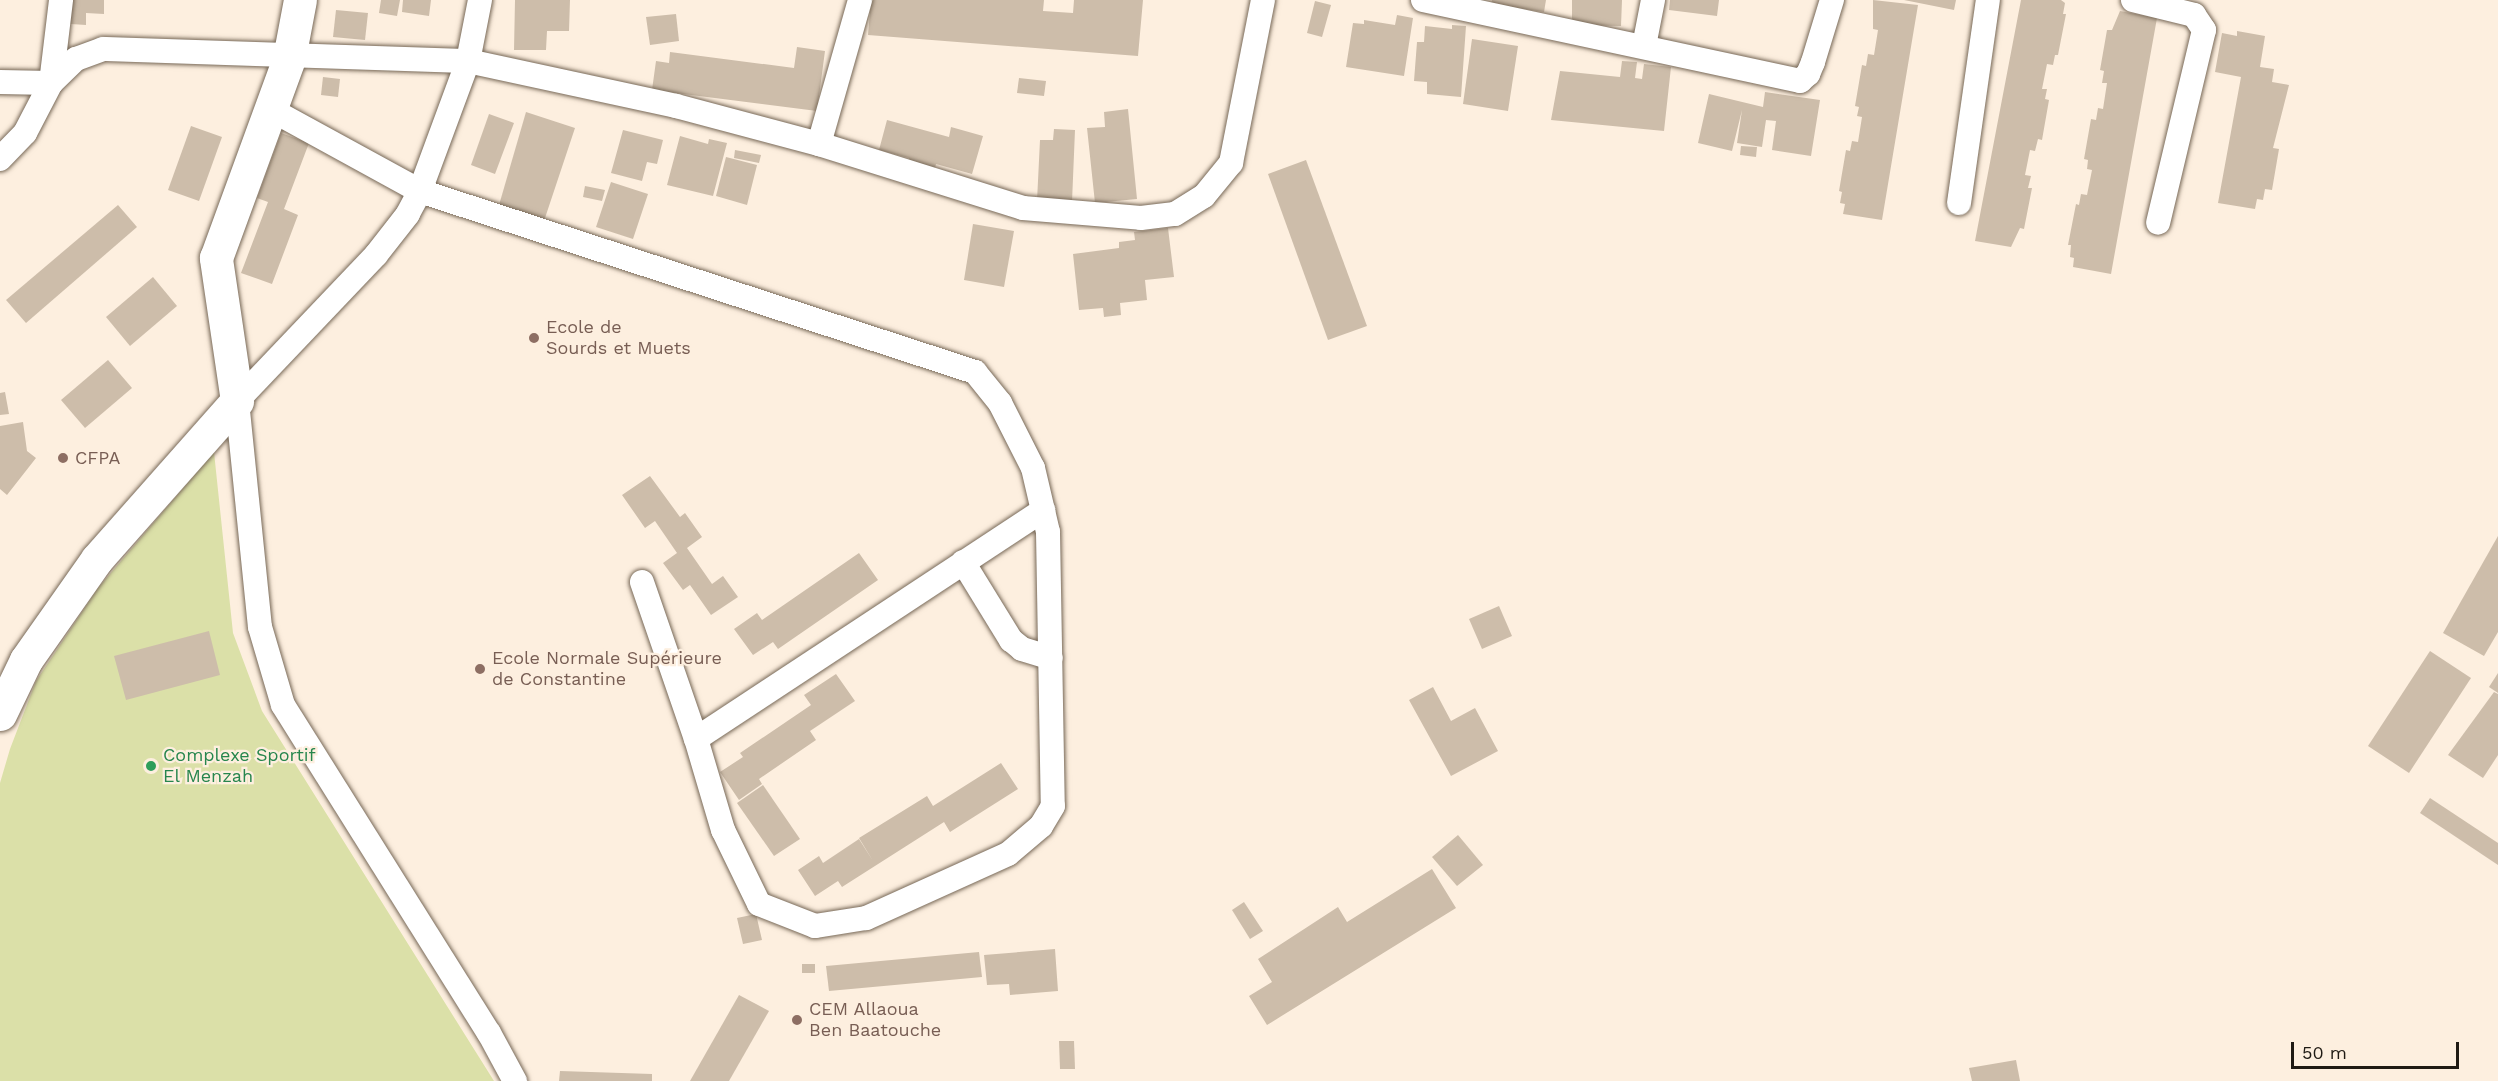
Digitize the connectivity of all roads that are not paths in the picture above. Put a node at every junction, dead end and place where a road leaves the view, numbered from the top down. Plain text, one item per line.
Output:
1 (62, 0) edge
2 (300, 0) edge
3 (480, 0) edge
4 (860, 0) edge
5 (1263, 0) edge
6 (1423, 0) edge
7 (1653, 0) edge
8 (1832, 0) edge
9 (1989, 0) edge
10 (2133, 0) edge
11 (1469, 4) edge
12 (1644, 46) junction
13 (289, 58) junction
14 (468, 61) junction
15 (0, 82) edge
16 (51, 83) junction
17 (270, 109) junction
18 (819, 144) junction
19 (0, 159) edge
20 (420, 191) junction
21 (1959, 203) dead end
22 (2158, 223) dead end
23 (237, 401) junction
24 (1043, 510) junction
25 (963, 562) junction
26 (642, 582) dead end
27 (1051, 658) junction
28 (0, 714) edge
29 (696, 739) junction
30 (515, 1081) edge

1 - 16 street
2 - 13 main road
3 - 14 street
4 - 18 street
5 - 18 street
6 - 11 street
7 - 12 street
8 - 12 street
9 - 21 street
10 - 22 street
11 - 12 street
13 - 14 street
13 - 16 street
13 - 17 main road
14 - 18 street
14 - 20 street
15 - 16 street
16 - 19 street
17 - 20 street
17 - 23 main road
20 - 23 street
20 - 24 street
23 - 28 main road
23 - 30 street
24 - 25 street
24 - 27 street
25 - 27 street
25 - 29 street
26 - 29 street
27 - 29 street

